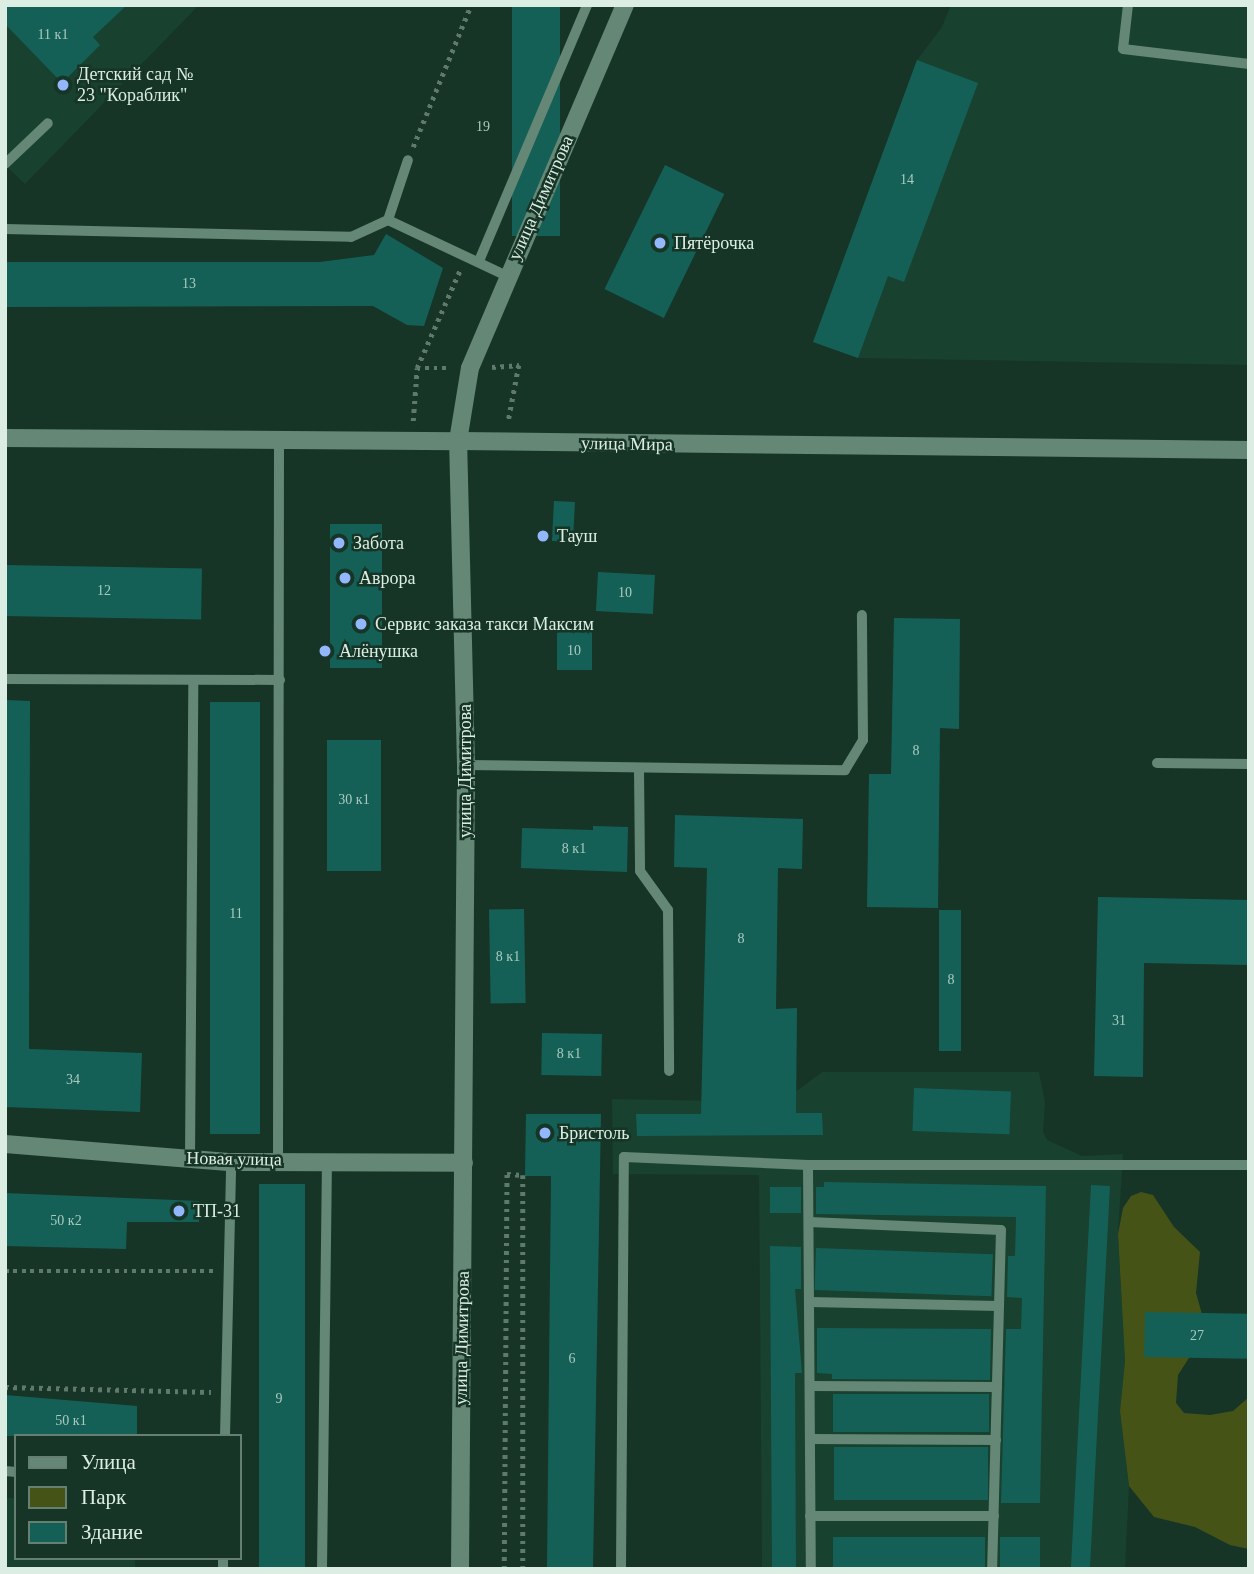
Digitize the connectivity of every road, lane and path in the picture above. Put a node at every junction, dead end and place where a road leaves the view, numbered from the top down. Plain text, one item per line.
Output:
1 (471, 5) edge
2 (587, 5) edge
3 (625, 5) edge
4 (1128, 5) edge
5 (1249, 64) edge
6 (48, 123) dead end
7 (408, 160) joint
8 (5, 164) edge
9 (388, 220) junction
10 (5, 229) edge
11 (479, 261) junction
12 (507, 276) junction
13 (519, 365) dead end
14 (5, 438) edge
15 (279, 438) junction
16 (458, 441) junction
17 (503, 443) junction
18 (1249, 450) edge
19 (862, 615) dead end
20 (5, 679) edge
21 (193, 681) junction
22 (280, 681) junction
23 (1157, 763) dead end
24 (1249, 764) edge
25 (466, 765) junction
26 (639, 770) junction
27 (669, 1071) dead end
28 (5, 1144) edge
29 (190, 1159) junction
30 (278, 1161) junction
31 (327, 1161) junction
32 (230, 1162) junction
33 (464, 1163) junction
34 (808, 1165) junction
35 (1249, 1165) edge
36 (809, 1222) junction
37 (5, 1271) edge
38 (229, 1271) junction
39 (809, 1303) junction
40 (999, 1306) junction
41 (810, 1386) junction
42 (5, 1387) edge
43 (997, 1387) junction
44 (227, 1392) junction
45 (225, 1434) edge
46 (810, 1439) junction
47 (996, 1440) junction
48 (810, 1516) junction
49 (993, 1516) junction
50 (322, 1569) edge
51 (460, 1569) edge
52 (504, 1569) edge
53 (523, 1569) edge
54 (621, 1569) edge
55 (811, 1569) edge
56 (992, 1569) edge

1 - 7 path
2 - 11 lane
3 - 12 street, улица Димитрова
4 - 5 lane
6 - 8 lane
7 - 9 lane
9 - 10 lane
9 - 11 lane
11 - 12 lane
12 - 16 street, улица Димитрова
13 - 17 path
14 - 15 street, улица Мира
15 - 16 street, улица Мира
15 - 22 lane
16 - 17 street, улица Мира
16 - 25 street, улица Димитрова
17 - 18 street, улица Мира
19 - 26 lane
20 - 21 lane
21 - 22 lane
21 - 29 lane
22 - 30 lane
23 - 24 lane
25 - 26 lane
25 - 33 street, улица Димитрова
26 - 27 lane
28 - 29 street, Новая улица
29 - 32 street, Новая улица
30 - 31 street, Новая улица
30 - 32 street, Новая улица
31 - 33 street, Новая улица
31 - 50 lane
32 - 38 lane
33 - 51 street, улица Димитрова
34 - 35 lane
34 - 36 lane
34 - 54 lane
36 - 39 lane
36 - 40 lane
37 - 38 path
38 - 44 lane
39 - 40 lane
39 - 41 lane
40 - 43 lane
41 - 43 lane
41 - 46 lane
42 - 44 path
43 - 47 lane
44 - 45 lane
46 - 47 lane
46 - 48 lane
47 - 49 lane
48 - 49 lane
48 - 55 lane
49 - 56 lane
52 - 53 path

